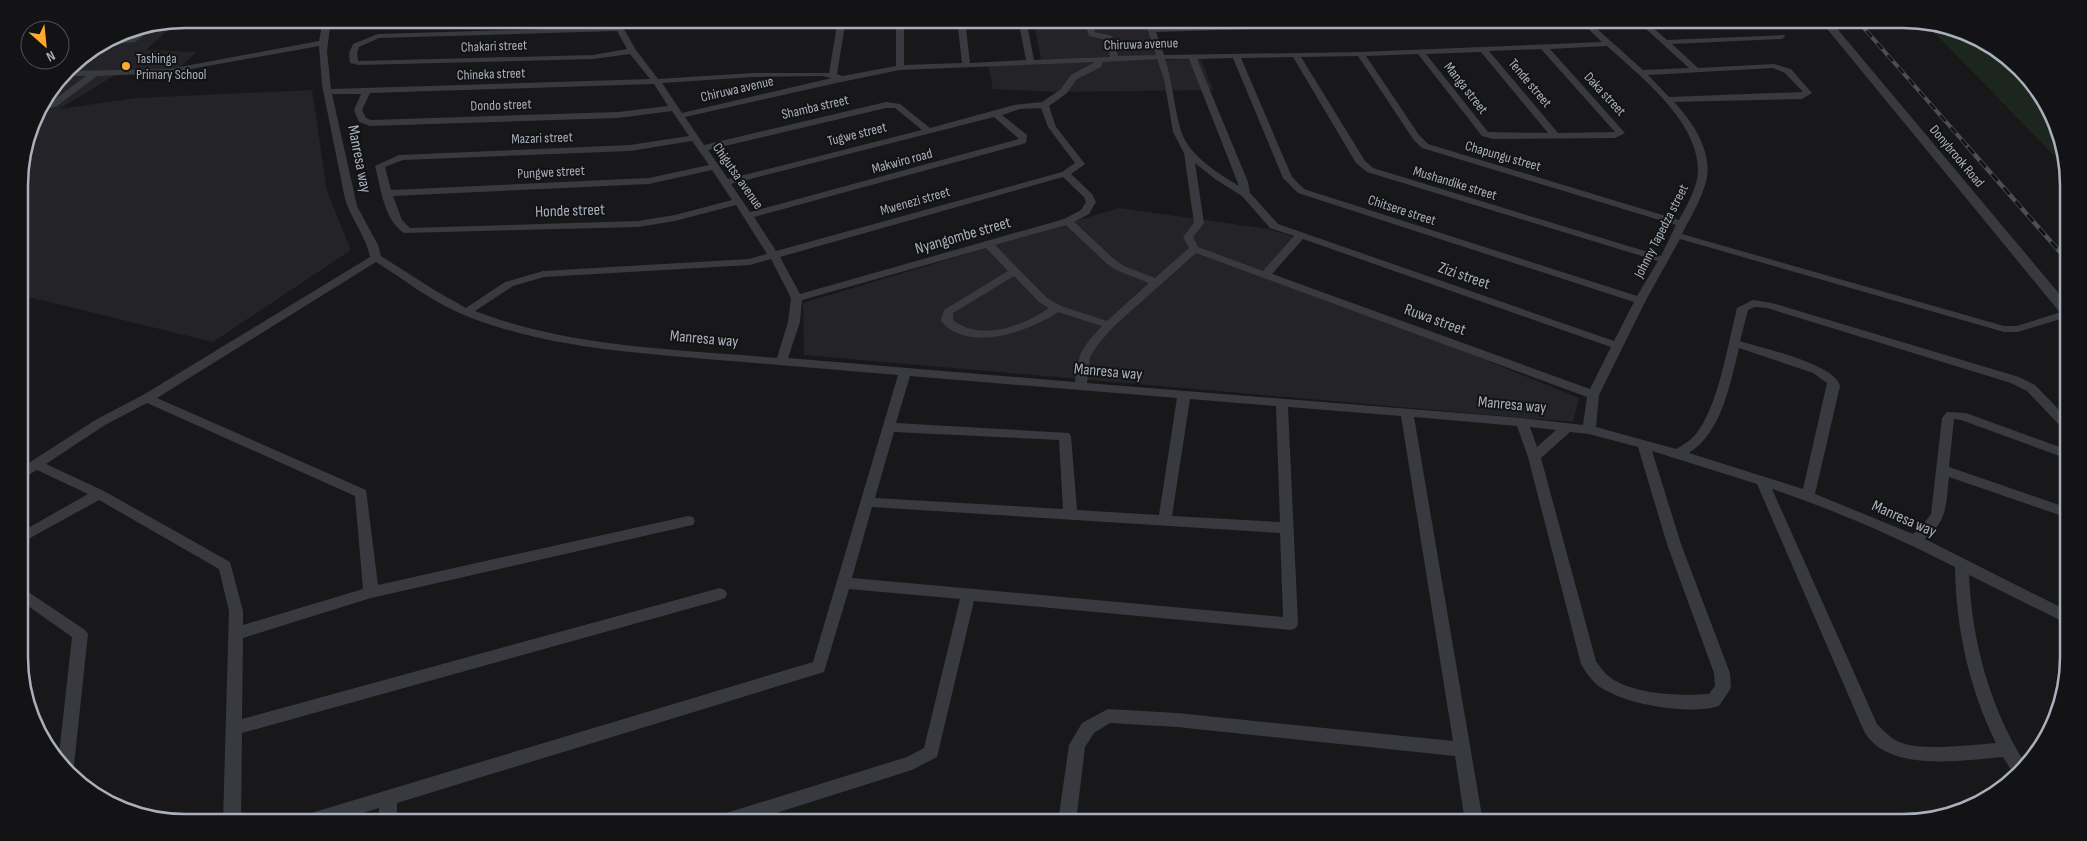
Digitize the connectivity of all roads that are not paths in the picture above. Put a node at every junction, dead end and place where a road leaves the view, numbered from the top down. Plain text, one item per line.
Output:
1 (325, 28) edge
2 (841, 28) edge
3 (900, 28) edge
4 (962, 28) edge
5 (1024, 28) edge
6 (1090, 28) edge
7 (1210, 28) edge
8 (1592, 28) edge
9 (1649, 28) edge
10 (1831, 28) edge
11 (618, 29) joint
12 (1152, 30) joint
13 (141, 34) edge
14 (1781, 37) dead end
15 (121, 41) edge
16 (1665, 42) junction
17 (323, 43) junction
18 (1609, 44) junction
19 (1543, 46) junction
20 (1483, 49) junction
21 (632, 51) junction
22 (1420, 51) junction
23 (1360, 54) junction
24 (1236, 55) junction
25 (1296, 55) junction
26 (1192, 56) junction
27 (1159, 57) junction
28 (1115, 59) junction
29 (1100, 60) junction
30 (1030, 62) junction
31 (966, 64) junction
32 (900, 68) junction
33 (1696, 69) junction
34 (1641, 72) junction
35 (95, 73) junction
36 (74, 74) edge
37 (837, 77) junction
38 (654, 80) junction
39 (329, 92) junction
40 (366, 92) junction
41 (1669, 100) junction
42 (1044, 105) junction
43 (49, 106) edge
44 (672, 108) junction
45 (996, 114) junction
46 (679, 116) junction
47 (927, 130) junction
48 (1555, 135) junction
49 (693, 138) junction
50 (701, 149) junction
51 (1189, 153) junction
52 (713, 167) junction
53 (1064, 174) junction
54 (724, 183) junction
55 (389, 193) junction
56 (1245, 194) junction
57 (737, 202) junction
58 (748, 216) junction
59 (1068, 221) junction
60 (1682, 224) junction
61 (1676, 235) junction
62 (1300, 236) junction
63 (988, 245) junction
64 (1194, 249) junction
65 (774, 256) junction
66 (376, 258) junction
67 (1664, 260) junction
68 (1014, 272) junction
69 (1265, 275) junction
70 (1158, 283) junction
71 (797, 298) junction
72 (1640, 300) junction
73 (2060, 305) edge
74 (1057, 308) junction
75 (467, 312) junction
76 (2060, 315) edge
77 (1109, 325) junction
78 (1734, 343) junction
79 (1618, 346) junction
80 (781, 362) junction
81 (905, 371) junction
82 (1081, 386) junction
83 (1184, 395) junction
84 (1593, 395) junction
85 (147, 398) junction
86 (1282, 403) junction
87 (1407, 413) junction
88 (2060, 419) edge
89 (1522, 422) junction
90 (888, 427) junction
91 (1568, 427) junction
92 (1589, 430) junction
93 (1643, 444) junction
94 (2060, 452) edge
95 (1678, 454) junction
96 (1534, 457) junction
97 (37, 465) junction
98 (28, 470) edge
99 (1942, 470) junction
100 (1762, 481) junction
101 (99, 494) junction
102 (1808, 496) junction
103 (867, 502) junction
104 (2060, 510) edge
105 (1070, 513) junction
106 (1165, 519) junction
107 (688, 520) dead end
108 (1287, 528) junction
109 (28, 534) edge
110 (1914, 540) junction
111 (1962, 564) junction
112 (843, 583) junction
113 (371, 592) junction
114 (720, 594) dead end
115 (968, 595) junction
116 (28, 598) edge
117 (2060, 614) edge
118 (235, 634) junction
119 (234, 728) junction
120 (1461, 749) junction
121 (2006, 750) junction
122 (67, 760) edge
123 (2016, 764) edge
124 (388, 798) junction
125 (1068, 813) edge
126 (1472, 813) edge
127 (232, 814) edge
128 (335, 814) edge
129 (388, 814) edge
130 (750, 814) edge

1 - 17 street, Manresa way
2 - 37 street
3 - 32 street
4 - 31 street
5 - 30 street
6 - 28 street
7 - 12 street
8 - 18 street, Johnny Tapedza street
9 - 16 street
10 - 73 street, Donybrook Road
11 - 21 street, Chigutsa avenue
11 - 21 street, Chakari street
12 - 27 street
13 - 15 street
14 - 16 street
16 - 33 street
17 - 35 street
17 - 39 street, Manresa way
18 - 19 street, Chiruwa avenue
18 - 34 street, Johnny Tapedza street
19 - 20 street, Chiruwa avenue
19 - 48 street, Daka street
20 - 22 street, Chiruwa avenue
20 - 48 street, Tende street
21 - 38 street, Chigutsa avenue
22 - 23 street, Chiruwa avenue
22 - 48 street, Manga street
23 - 25 street, Chiruwa avenue
23 - 60 street, Chapungu street
24 - 25 street, Chiruwa avenue
24 - 26 street, Chiruwa avenue
24 - 72 street, Chitsere street
25 - 67 street, Mushandike street
26 - 27 street, Chiruwa avenue
26 - 56 street
27 - 28 street, Chiruwa avenue
27 - 51 street
28 - 29 street, Chiruwa avenue
29 - 30 street, Chiruwa avenue
29 - 42 street
30 - 31 street, Chiruwa avenue
31 - 32 street, Chiruwa avenue
32 - 37 street, Chiruwa avenue
33 - 34 street
33 - 41 street
34 - 41 street, Johnny Tapedza street
35 - 36 street
35 - 43 street
37 - 38 street, Chineka street
37 - 46 street, Chiruwa avenue
38 - 40 street, Chineka street
38 - 44 street, Chigutsa avenue
39 - 40 street, Chineka street
39 - 66 street, Manresa way
40 - 44 street, Dondo street
41 - 60 street, Johnny Tapedza street
42 - 45 street, Tugwe street
42 - 53 street
44 - 46 street, Chigutsa avenue
45 - 47 street, Tugwe street
45 - 58 street, Makwiro road
46 - 49 street, Chigutsa avenue
47 - 50 street, Shamba street
47 - 54 street, Tugwe street
49 - 50 street, Chigutsa avenue
49 - 55 street, Mazari street
50 - 52 street, Chigutsa avenue
51 - 56 street
51 - 64 street
52 - 54 street, Chigutsa avenue
52 - 55 street, Pungwe street
53 - 59 street, Nyangombe street
53 - 65 street, Mwenezi street
54 - 57 street, Chigutsa avenue
55 - 57 street, Honde street
56 - 62 street, Zizi street
57 - 58 street, Chigutsa avenue
58 - 65 street, Chigutsa avenue
59 - 63 street, Nyangombe street
59 - 70 street
60 - 61 street, Johnny Tapedza street
61 - 67 street, Johnny Tapedza street
61 - 76 street
62 - 69 street
62 - 79 street, Zizi street
63 - 68 street
63 - 71 street, Nyangombe street
64 - 69 street, Ruwa street
64 - 70 street
65 - 71 street, Chigutsa avenue
65 - 75 street, Mwenezi street
66 - 75 street, Manresa way
66 - 85 street
67 - 72 street, Johnny Tapedza street
68 - 74 street
68 - 74 street
69 - 84 street, Ruwa street
70 - 77 street
71 - 80 street
72 - 79 street, Johnny Tapedza street
74 - 77 street
75 - 80 street, Manresa way
77 - 82 street
78 - 88 street
78 - 95 street
78 - 102 street
79 - 84 street, Johnny Tapedza street
80 - 81 street, Manresa way
81 - 82 street, Manresa way
81 - 90 street
82 - 83 street, Manresa way
83 - 86 street, Manresa way
83 - 106 street
84 - 92 street, Johnny Tapedza street
85 - 97 street
85 - 113 street
86 - 87 street, Manresa way
86 - 108 street
87 - 89 street, Manresa way
87 - 120 street
89 - 91 street, Manresa way
89 - 96 street
90 - 103 street
90 - 105 street
91 - 92 street, Manresa way
91 - 96 street
92 - 93 street, Manresa way
93 - 95 street, Manresa way
93 - 96 street
94 - 99 street
95 - 100 street, Manresa way
97 - 98 street
97 - 101 street
99 - 104 street
99 - 110 street
100 - 102 street, Manresa way
100 - 121 street
101 - 109 street
101 - 118 street
102 - 110 street, Manresa way
103 - 105 street
103 - 112 street
105 - 106 street
106 - 108 street
107 - 113 street
108 - 115 street
110 - 111 street, Manresa way
111 - 117 street, Manresa way
111 - 121 street
112 - 115 street
112 - 124 street
113 - 118 street
114 - 119 street
115 - 130 street
116 - 122 street
118 - 119 street
119 - 127 street
120 - 125 street
120 - 126 street
121 - 123 street
124 - 128 street
124 - 129 street

